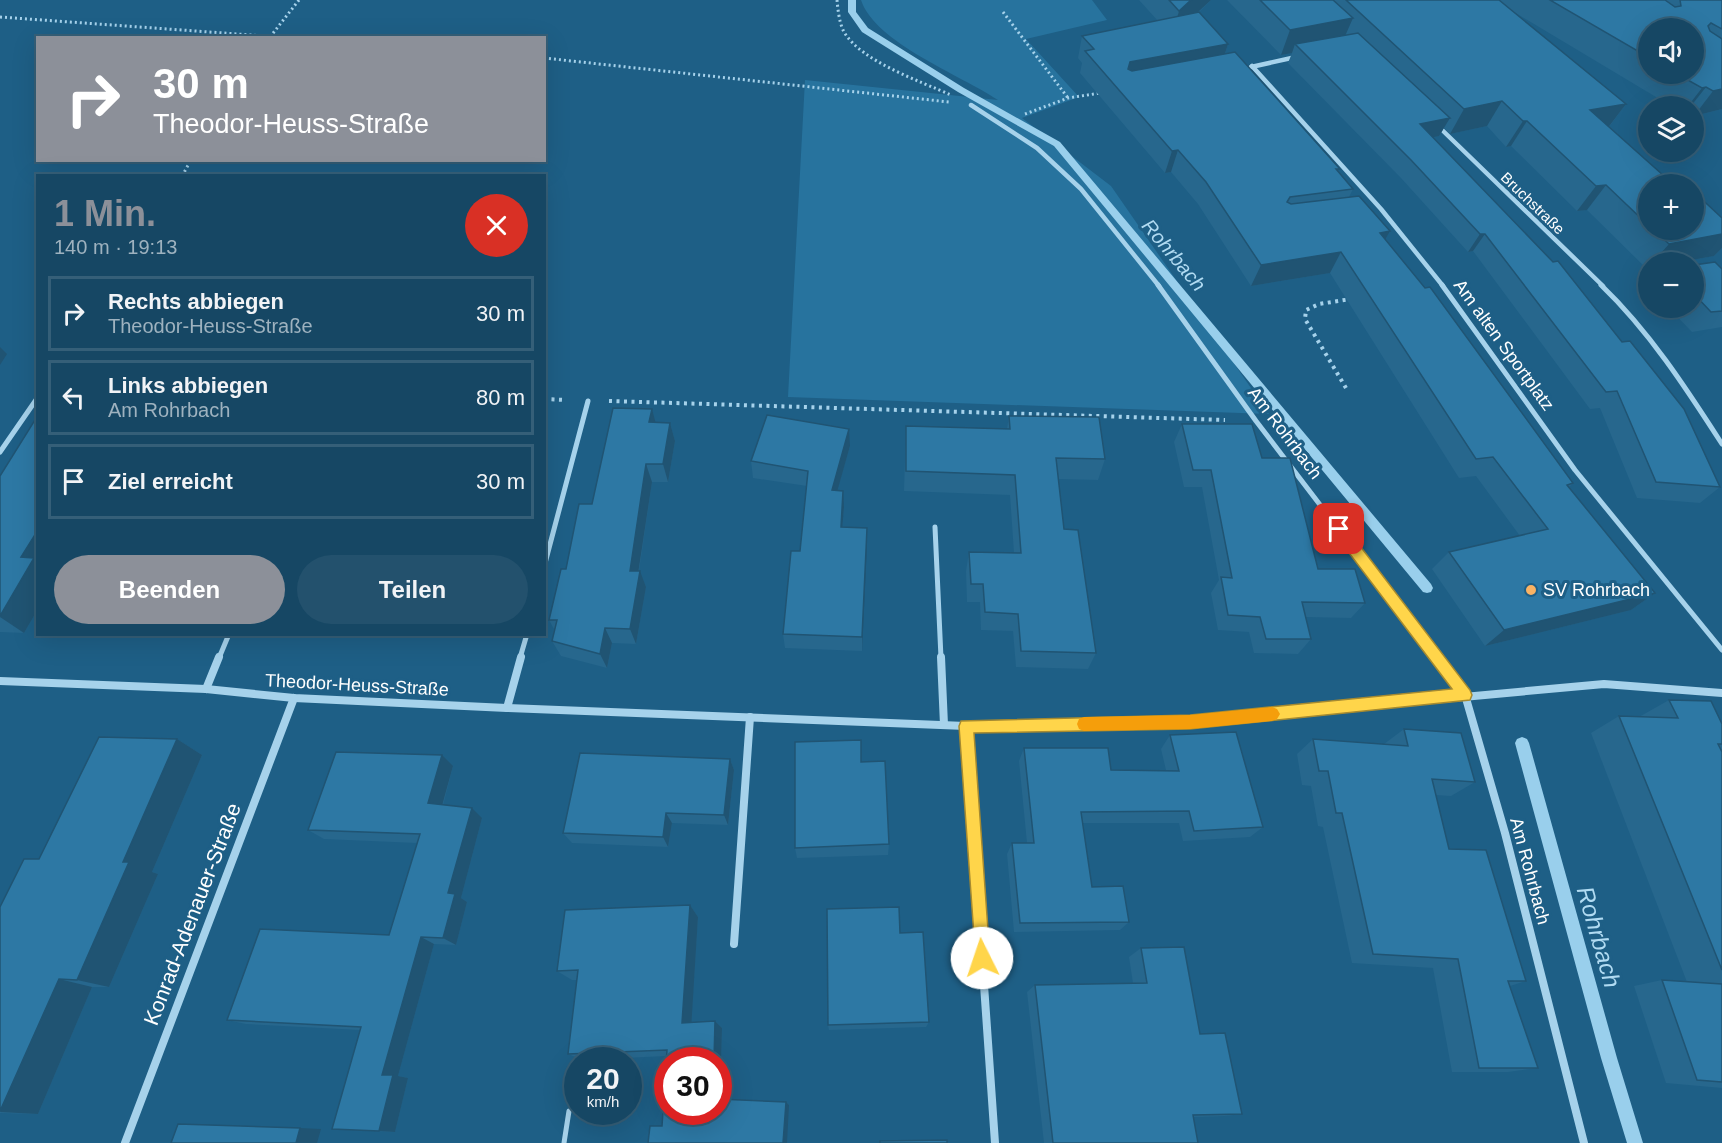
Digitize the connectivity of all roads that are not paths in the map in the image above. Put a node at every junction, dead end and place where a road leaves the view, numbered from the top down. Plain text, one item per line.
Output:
1 (1308, 55) edge
2 (1252, 66) junction
3 (1240, 68) edge
4 (971, 105) road end
5 (1432, 120) edge
6 (1381, 209) junction
7 (1370, 211) edge
8 (36, 400) edge
9 (588, 400) road end
10 (1722, 444) edge
11 (0, 452) edge
12 (935, 527) dead end
13 (546, 559) edge
14 (227, 636) edge
15 (526, 636) edge
16 (1722, 650) edge
17 (0, 681) edge
18 (206, 689) junction
19 (1722, 693) edge
20 (1465, 695) junction
21 (294, 698) junction
22 (507, 708) junction
23 (750, 717) junction
24 (944, 725) junction
25 (966, 726) junction
26 (734, 944) dead end
27 (567, 1125) edge
28 (124, 1143) edge
29 (564, 1143) edge
30 (994, 1143) edge
31 (1584, 1143) edge

1 - 2 street
2 - 3 street
2 - 6 street, Am alten Sportplatz
4 - 20 street, Am Rohrbach
5 - 10 street, Bruchstraße
6 - 7 lane
6 - 16 street, Am alten Sportplatz
8 - 11 street
9 - 13 street
12 - 24 street
14 - 18 street
15 - 22 street
17 - 18 street, Theodor-Heuss-Straße
18 - 21 street, Theodor-Heuss-Straße
19 - 20 street, Theodor-Heuss-Straße
20 - 25 street, Theodor-Heuss-Straße
20 - 31 street, Am Rohrbach
21 - 22 street, Theodor-Heuss-Straße
21 - 28 street, Konrad-Adenauer-Straße
22 - 23 street, Theodor-Heuss-Straße
23 - 24 street, Theodor-Heuss-Straße
23 - 26 street
24 - 25 street, Theodor-Heuss-Straße
25 - 30 street
27 - 29 lane

